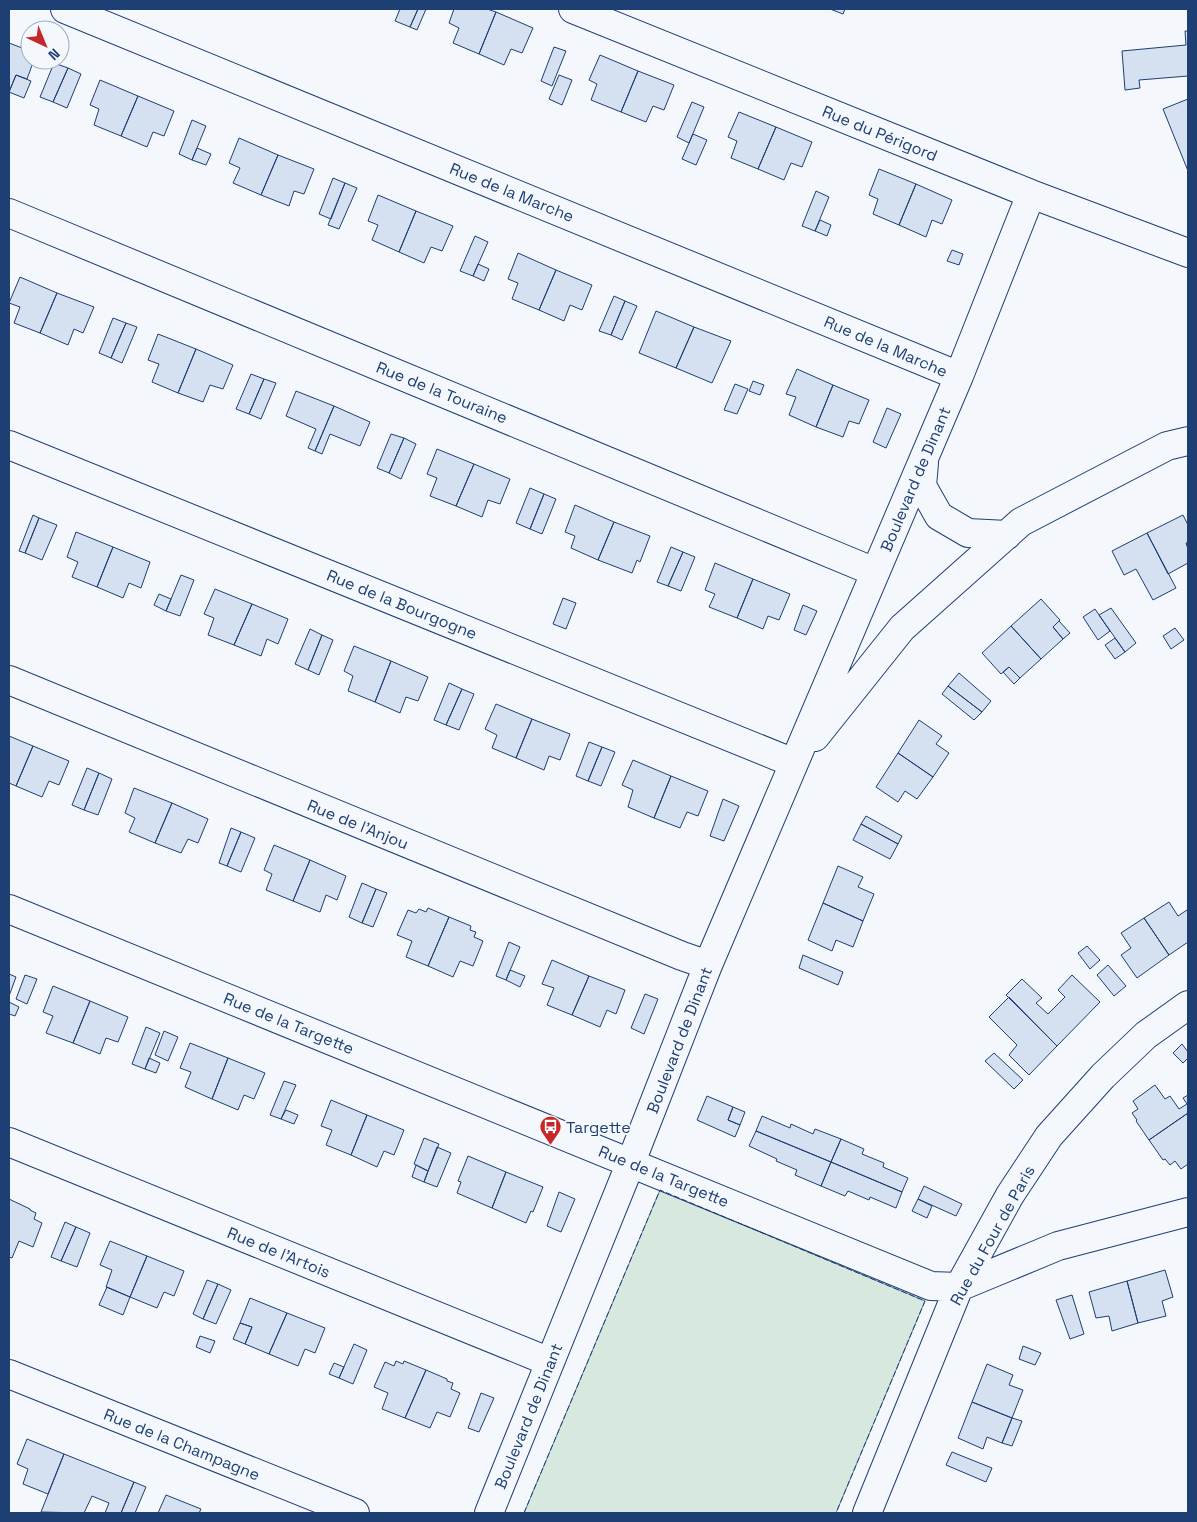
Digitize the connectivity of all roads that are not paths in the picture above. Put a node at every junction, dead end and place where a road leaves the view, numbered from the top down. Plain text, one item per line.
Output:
1 (65, 9) edge
2 (573, 9) edge
3 (1031, 194) junction
4 (9, 213) edge
5 (1188, 253) edge
6 (959, 376) junction
7 (1188, 440) edge
8 (9, 445) edge
9 (924, 456) junction
10 (1006, 535) junction
11 (876, 572) junction
12 (9, 680) edge
13 (794, 763) junction
14 (9, 909) edge
15 (708, 965) junction
16 (1188, 1005) edge
17 (9, 1142) edge
18 (631, 1162) junction
19 (1188, 1212) edge
20 (959, 1287) junction
21 (550, 1362) junction
22 (9, 1374) edge
23 (355, 1513) edge
24 (489, 1513) edge
25 (867, 1513) edge

1 - 6 street, Rue de la Marche
2 - 3 street, Rue du Périgord
3 - 5 street, Rue du Périgord
3 - 6 street, Boulevard de Dinant
4 - 11 street, Rue de la Touraine
6 - 9 street, Boulevard de Dinant
7 - 10 street, Boulevard de Dinant
8 - 13 street, Rue de la Bourgogne
9 - 10 street
9 - 11 street, Boulevard de Dinant
10 - 13 street, Boulevard de Dinant
11 - 13 street, Boulevard de Dinant
12 - 15 street, Rue de l'Anjou
13 - 15 street, Boulevard de Dinant
14 - 18 street, Rue de la Targette
15 - 18 street, Boulevard de Dinant
16 - 20 street, Rue du Four de Paris
17 - 21 street, Rue de l'Artois
18 - 20 street, Rue de la Targette
18 - 21 street, Boulevard de Dinant
19 - 20 street, Rue de la Targette
20 - 25 street, Rue du Four de Paris
21 - 24 street, Boulevard de Dinant
22 - 23 street, Rue de la Champagne

